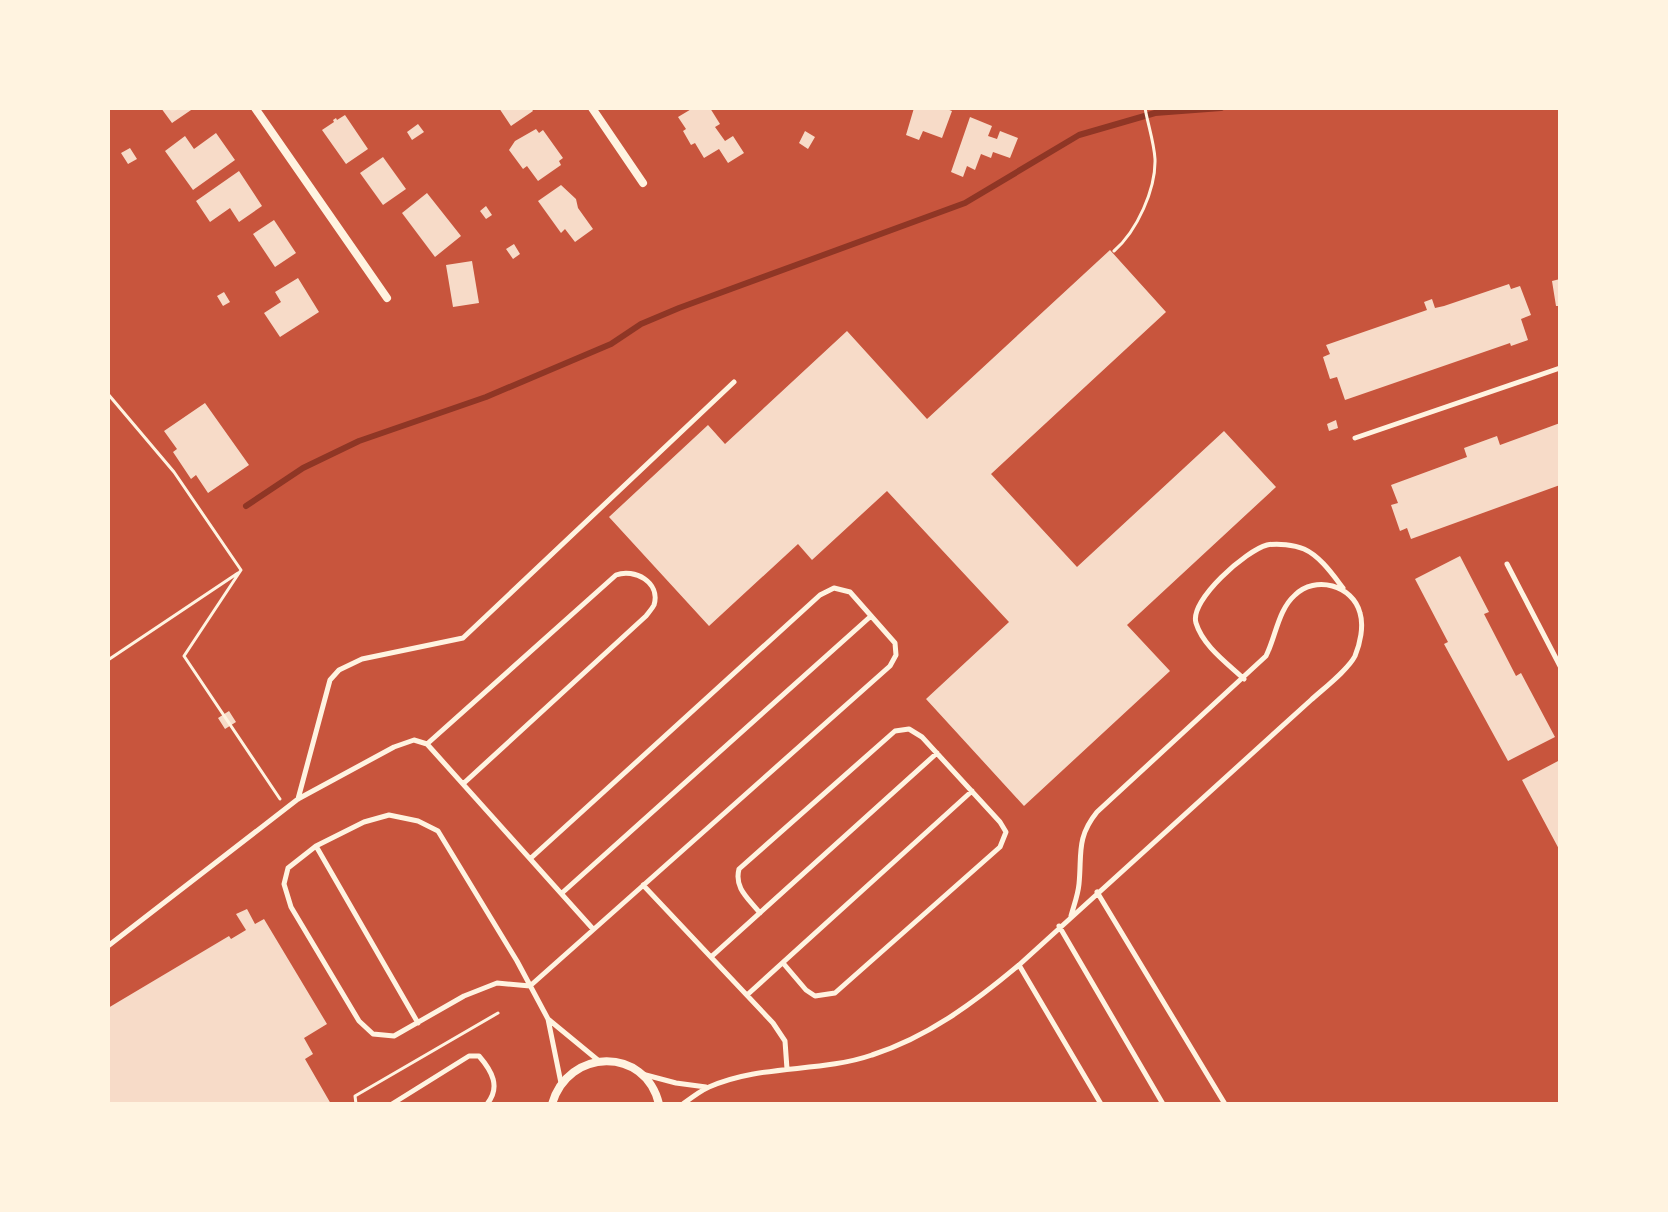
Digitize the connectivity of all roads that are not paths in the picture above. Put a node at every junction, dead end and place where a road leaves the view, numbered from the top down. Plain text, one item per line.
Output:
1 (255, 108) edge
2 (592, 108) edge
3 (643, 183) dead end
4 (387, 298) dead end
5 (1560, 368) edge
6 (734, 382) dead end
7 (1355, 438) dead end
8 (1507, 564) dead end
9 (1346, 592) junction
10 (871, 615) junction
11 (1560, 666) edge
12 (1244, 679) junction
13 (427, 744) junction
14 (937, 753) junction
15 (464, 783) junction
16 (972, 791) junction
17 (298, 799) junction
18 (316, 846) junction
19 (531, 858) junction
20 (643, 885) junction
21 (1097, 892) junction
22 (562, 893) junction
23 (760, 913) junction
24 (1071, 916) junction
25 (1059, 926) junction
26 (593, 929) junction
27 (108, 946) edge
28 (711, 957) junction
29 (783, 963) junction
30 (1019, 965) junction
31 (530, 986) junction
32 (747, 995) junction
33 (548, 1019) junction
34 (418, 1023) junction
35 (599, 1061) junction
36 (787, 1069) junction
37 (642, 1074) junction
38 (561, 1083) junction
39 (707, 1087) junction
40 (392, 1104) edge
41 (487, 1104) edge
42 (552, 1104) edge
43 (659, 1104) edge
44 (683, 1104) edge
45 (1101, 1104) edge
46 (1163, 1104) edge
47 (1225, 1104) edge

1 - 4 street
2 - 3 street
5 - 7 lane
6 - 17 lane
8 - 11 lane
9 - 12 lane
9 - 12 lane
9 - 21 lane
10 - 19 lane
10 - 20 lane
10 - 22 lane
12 - 24 lane
13 - 15 lane
13 - 15 lane
13 - 17 lane
14 - 16 lane
14 - 23 lane
14 - 23 lane
15 - 19 lane
16 - 29 lane
16 - 29 lane
17 - 27 lane
18 - 31 lane
18 - 34 lane
18 - 34 lane
19 - 22 lane
20 - 26 lane
20 - 28 lane
21 - 24 lane
21 - 47 lane
22 - 26 lane
23 - 28 lane
24 - 25 lane
25 - 30 lane
25 - 46 lane
26 - 31 lane
28 - 32 lane
29 - 32 lane
30 - 36 lane
30 - 45 lane
31 - 33 lane
31 - 34 lane
32 - 36 lane
33 - 35 lane
33 - 38 lane
35 - 37 street
35 - 38 street
36 - 39 lane
37 - 39 lane
37 - 43 street
38 - 42 street
39 - 44 lane
40 - 41 lane

